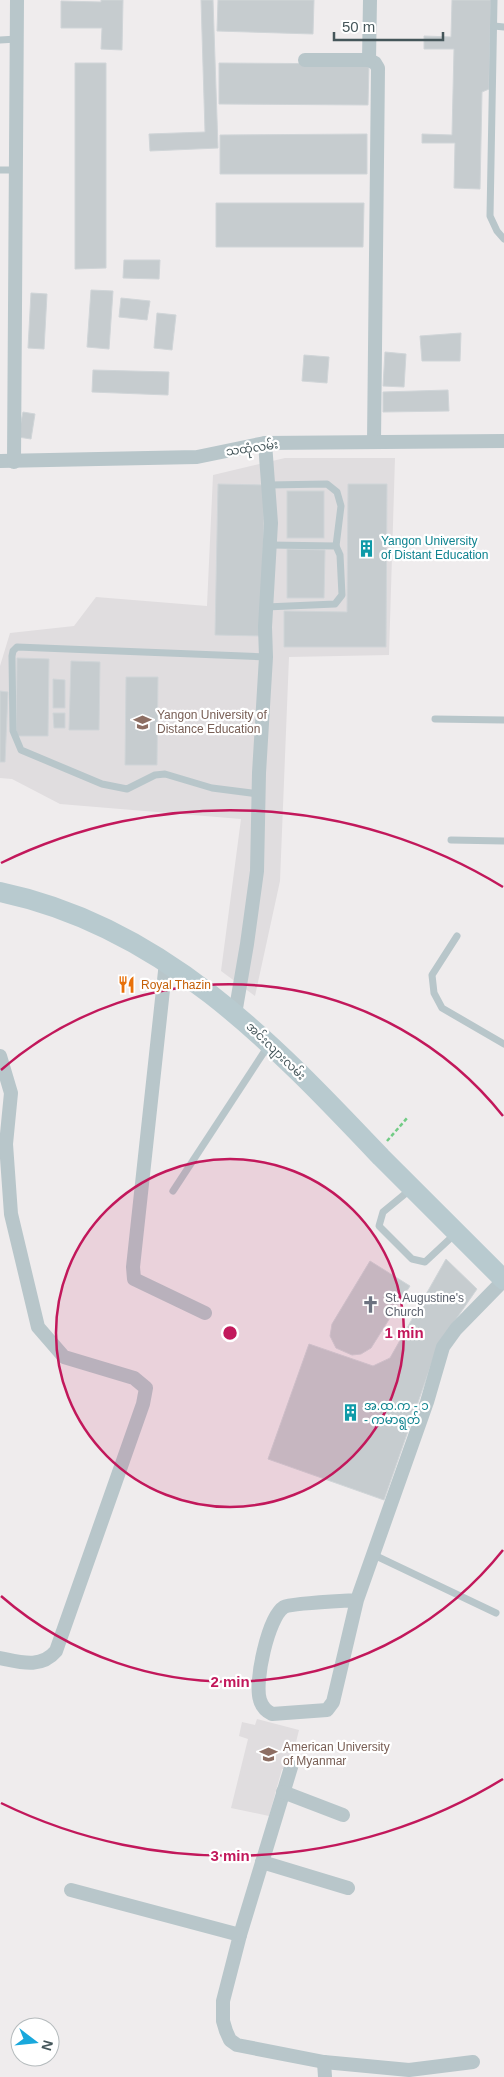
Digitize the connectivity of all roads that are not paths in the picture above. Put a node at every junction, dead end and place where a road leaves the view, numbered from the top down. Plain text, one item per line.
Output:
1 (18, 0) edge
2 (370, 0) edge
3 (494, 0) edge
4 (494, 26) junction
5 (504, 27) edge
6 (17, 39) junction
7 (0, 40) edge
8 (305, 60) dead end
9 (369, 60) junction
10 (0, 170) edge
11 (16, 170) junction
12 (504, 239) edge
13 (504, 441) edge
14 (374, 442) junction
15 (265, 444) junction
16 (0, 461) edge
17 (14, 462) junction
18 (268, 485) junction
19 (270, 545) junction
20 (336, 546) junction
21 (266, 607) junction
22 (266, 657) junction
23 (435, 719) dead end
24 (504, 720) edge
25 (258, 794) junction
26 (451, 840) dead end
27 (504, 841) edge
28 (0, 892) edge
29 (457, 936) dead end
30 (166, 962) junction
31 (235, 1014) junction
32 (270, 1044) junction
33 (504, 1044) edge
34 (0, 1056) edge
35 (412, 1188) junction
36 (173, 1191) dead end
37 (5, 1213) edge
38 (456, 1232) junction
39 (504, 1280) edge
40 (205, 1313) dead end
41 (374, 1555) junction
42 (357, 1600) junction
43 (496, 1612) dead end
44 (0, 1658) edge
45 (292, 1764) dead end
46 (283, 1792) junction
47 (343, 1815) dead end
48 (262, 1862) junction
49 (348, 1888) dead end
50 (71, 1890) dead end
51 (240, 1935) junction
52 (324, 2062) junction
53 (473, 2062) dead end
54 (325, 2077) edge

1 - 6 street
2 - 9 street
3 - 4 lane
4 - 5 lane
4 - 12 lane
6 - 7 lane
6 - 11 street
8 - 9 street
9 - 14 street
10 - 11 lane
11 - 17 street
13 - 14 street, သထုံလမ်း
14 - 15 street, သထုံလမ်း
15 - 17 street, သထုံလမ်း
15 - 18 street
16 - 17 street, သထုံလမ်း
18 - 19 street
18 - 20 lane
19 - 20 lane
19 - 21 street
20 - 21 lane
21 - 22 street
22 - 25 street
22 - 25 lane
23 - 24 lane
25 - 31 street
26 - 27 lane
28 - 30 main road, အင်းလျားလမ်း
29 - 33 lane
30 - 31 main road, အင်းလျားလမ်း
30 - 40 street
31 - 32 main road, အင်းလျားလမ်း
32 - 35 main road, အင်းလျားလမ်း
32 - 36 lane
34 - 37 street
35 - 38 main road, အင်းလျားလမ်း
35 - 38 lane
37 - 44 street
38 - 39 main road, အင်းလျားလမ်း
39 - 41 street
41 - 42 street
41 - 43 lane
42 - 42 street
45 - 46 street
46 - 47 street
46 - 48 street
48 - 49 street
48 - 51 street
50 - 51 street
51 - 52 street
52 - 53 street
52 - 54 street

